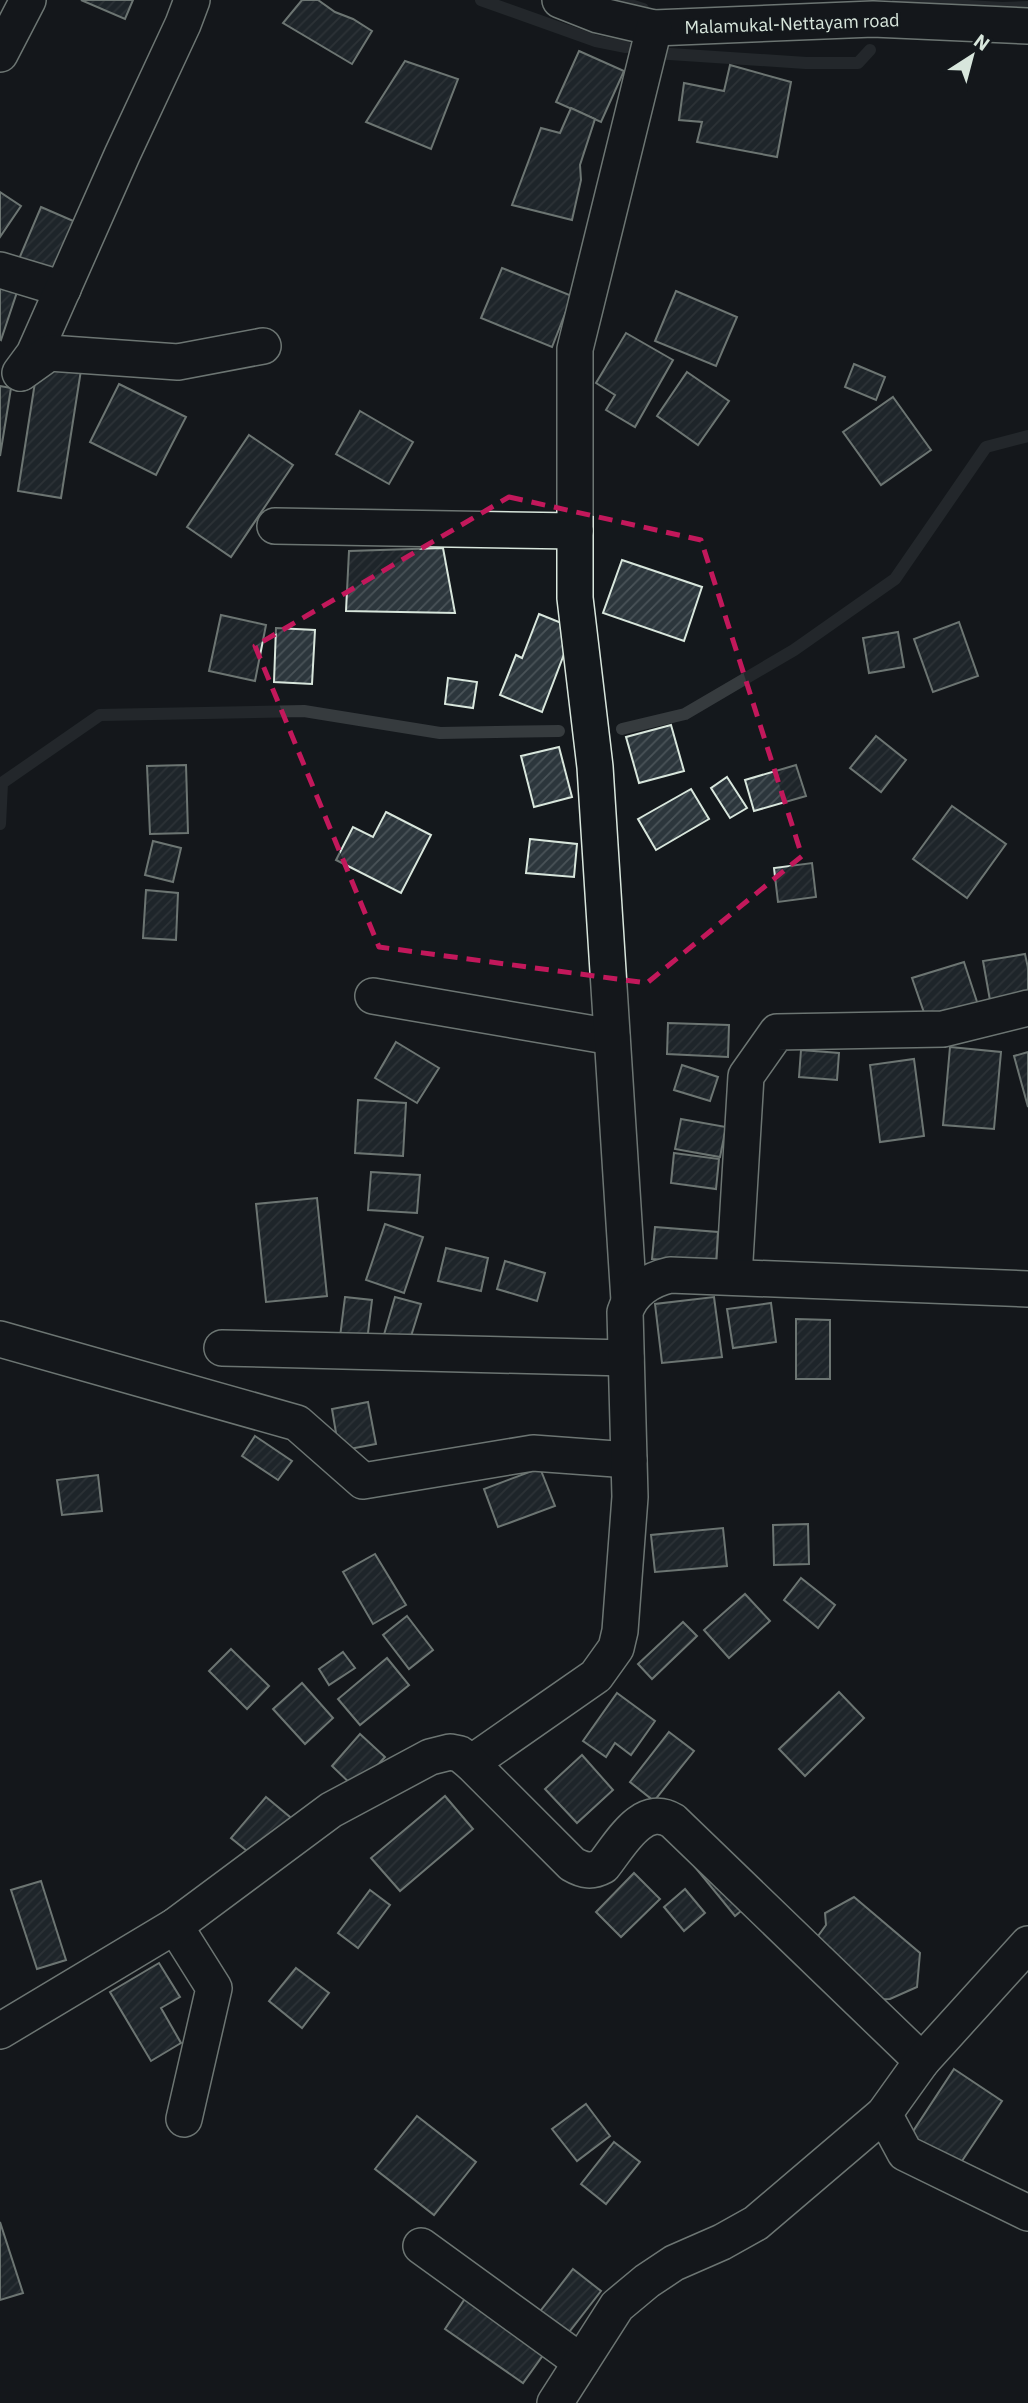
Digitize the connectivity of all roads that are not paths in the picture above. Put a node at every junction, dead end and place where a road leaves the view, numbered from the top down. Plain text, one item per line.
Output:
1 (28, 0) edge
2 (192, 0) edge
3 (560, 0) edge
4 (880, 9) edge
5 (1028, 26) edge
6 (654, 28) junction
7 (0, 54) edge
8 (0, 270) edge
9 (63, 289) junction
10 (263, 346) dead end
11 (10, 373) edge
12 (275, 526) dead end
13 (575, 531) junction
14 (373, 996) dead end
15 (1028, 1008) edge
16 (612, 1037) junction
17 (734, 1277) junction
18 (1028, 1289) edge
19 (629, 1301) junction
20 (0, 1339) edge
21 (222, 1348) dead end
22 (626, 1358) junction
23 (629, 1460) junction
24 (471, 1763) junction
25 (175, 1926) junction
26 (1028, 1944) edge
27 (0, 2031) edge
28 (922, 2062) junction
29 (884, 2114) junction
30 (184, 2119) dead end
31 (1028, 2213) edge
32 (421, 2246) dead end
33 (581, 2362) junction
34 (555, 2403) edge

1 - 7 street
2 - 9 street
3 - 6 street, Malamukal-Nettayam road
4 - 5 street, Malamukal-Nettayam road
4 - 6 street, Malamukal-Nettayam road
6 - 13 street
8 - 9 street
9 - 11 street
10 - 11 street
12 - 13 street
13 - 16 street
14 - 16 street
15 - 17 street
16 - 19 street
17 - 18 street
17 - 19 street
19 - 22 street
20 - 23 street
21 - 22 street
22 - 23 street
23 - 24 street
24 - 25 street
24 - 28 street
25 - 27 street
25 - 30 street
26 - 28 street
28 - 29 street
29 - 31 street
29 - 33 street
32 - 33 street
33 - 34 street

